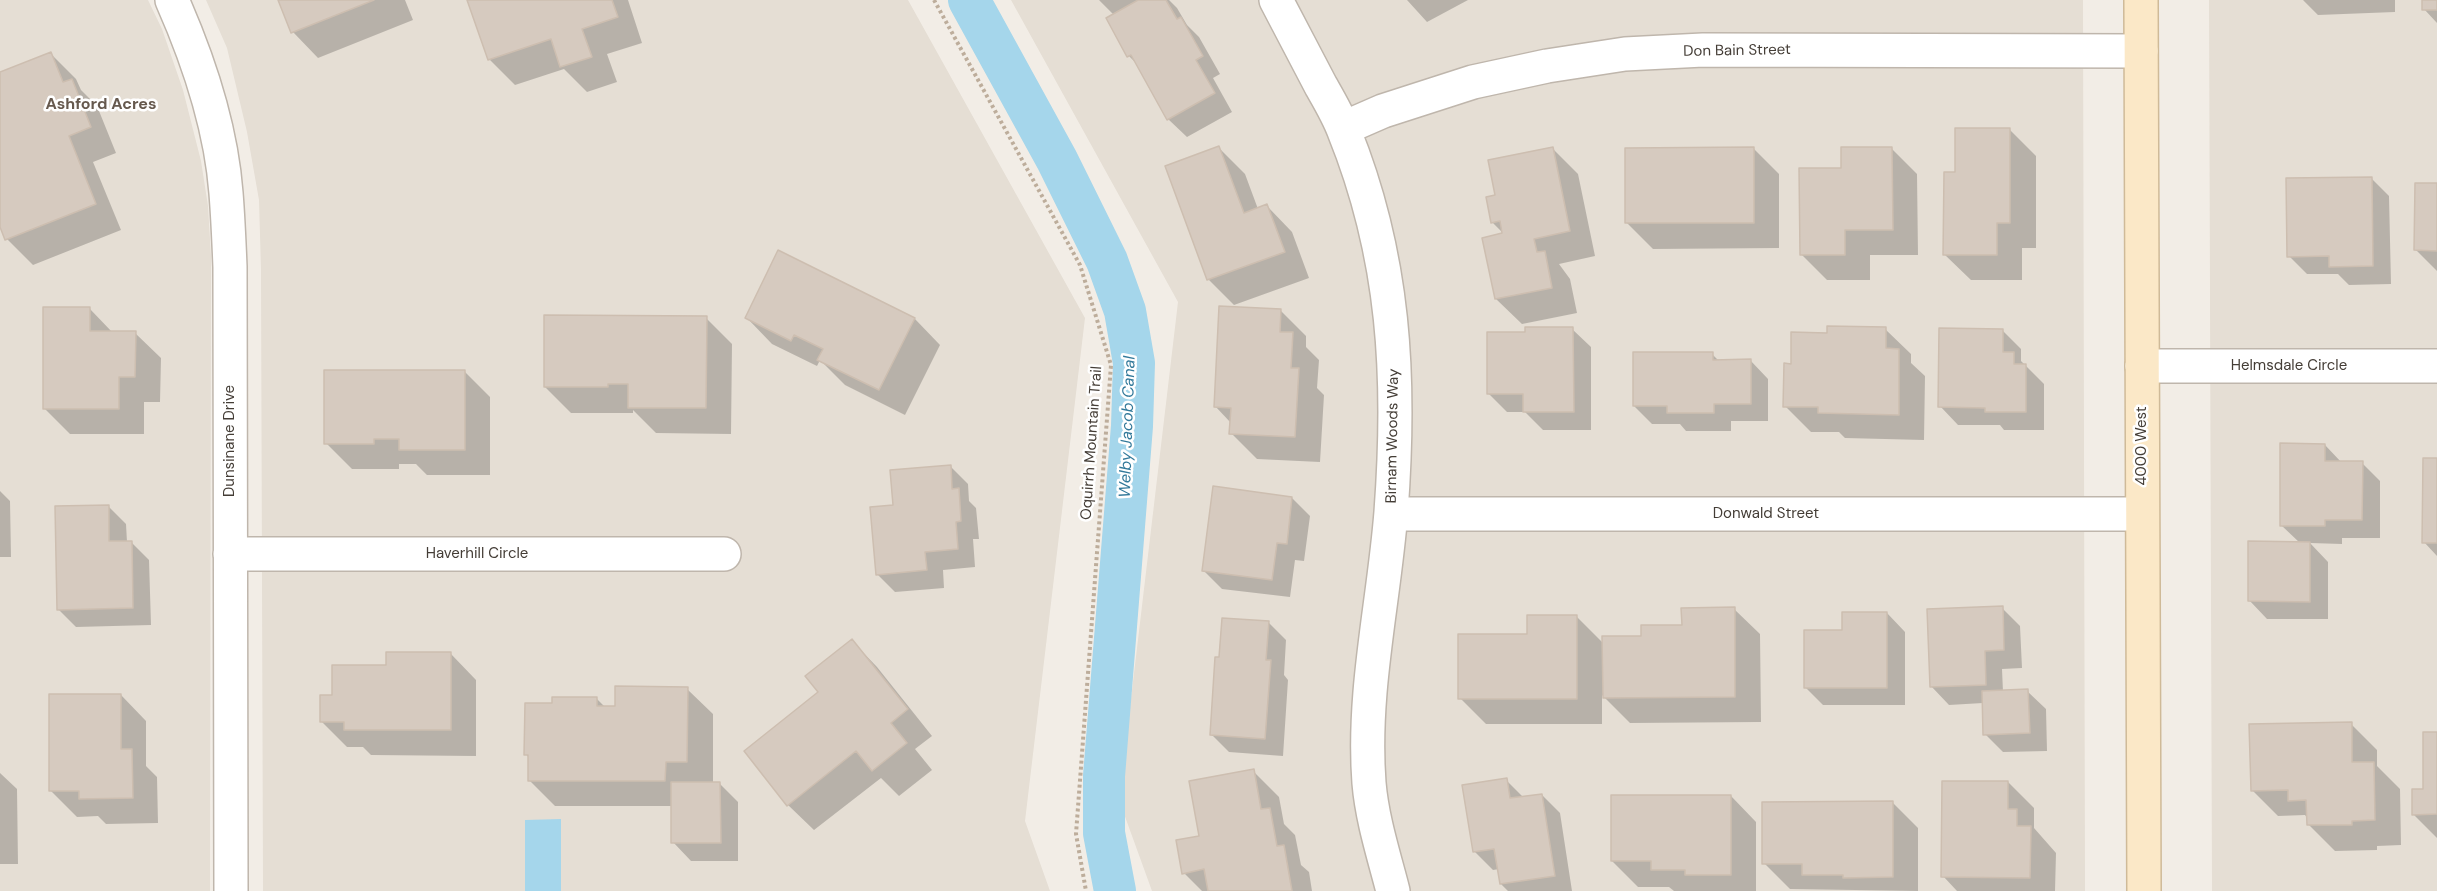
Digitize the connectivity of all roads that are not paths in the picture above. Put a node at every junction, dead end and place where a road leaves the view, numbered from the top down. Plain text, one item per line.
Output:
1 (172, 0) edge
2 (1276, 0) edge
3 (2141, 0) edge
4 (2141, 51) junction
5 (1344, 128) junction
6 (2142, 366) junction
7 (2437, 366) edge
8 (1390, 513) junction
9 (2142, 514) junction
10 (230, 554) junction
11 (724, 554) dead end
12 (231, 891) edge
13 (1393, 891) edge
14 (2144, 891) edge

1 - 10 street, Dunsinane Drive
2 - 5 street, Birnam Woods Way
3 - 4 main road, 4000 West
4 - 5 street, Don Bain Street
4 - 6 main road, 4000 West
5 - 8 street, Birnam Woods Way
6 - 7 street, Helmsdale Circle
6 - 9 main road, 4000 West
8 - 9 street, Donwald Street
8 - 13 street, Birnam Woods Way
9 - 14 main road, 4000 West
10 - 11 street, Haverhill Circle
10 - 12 street, Dunsinane Drive

